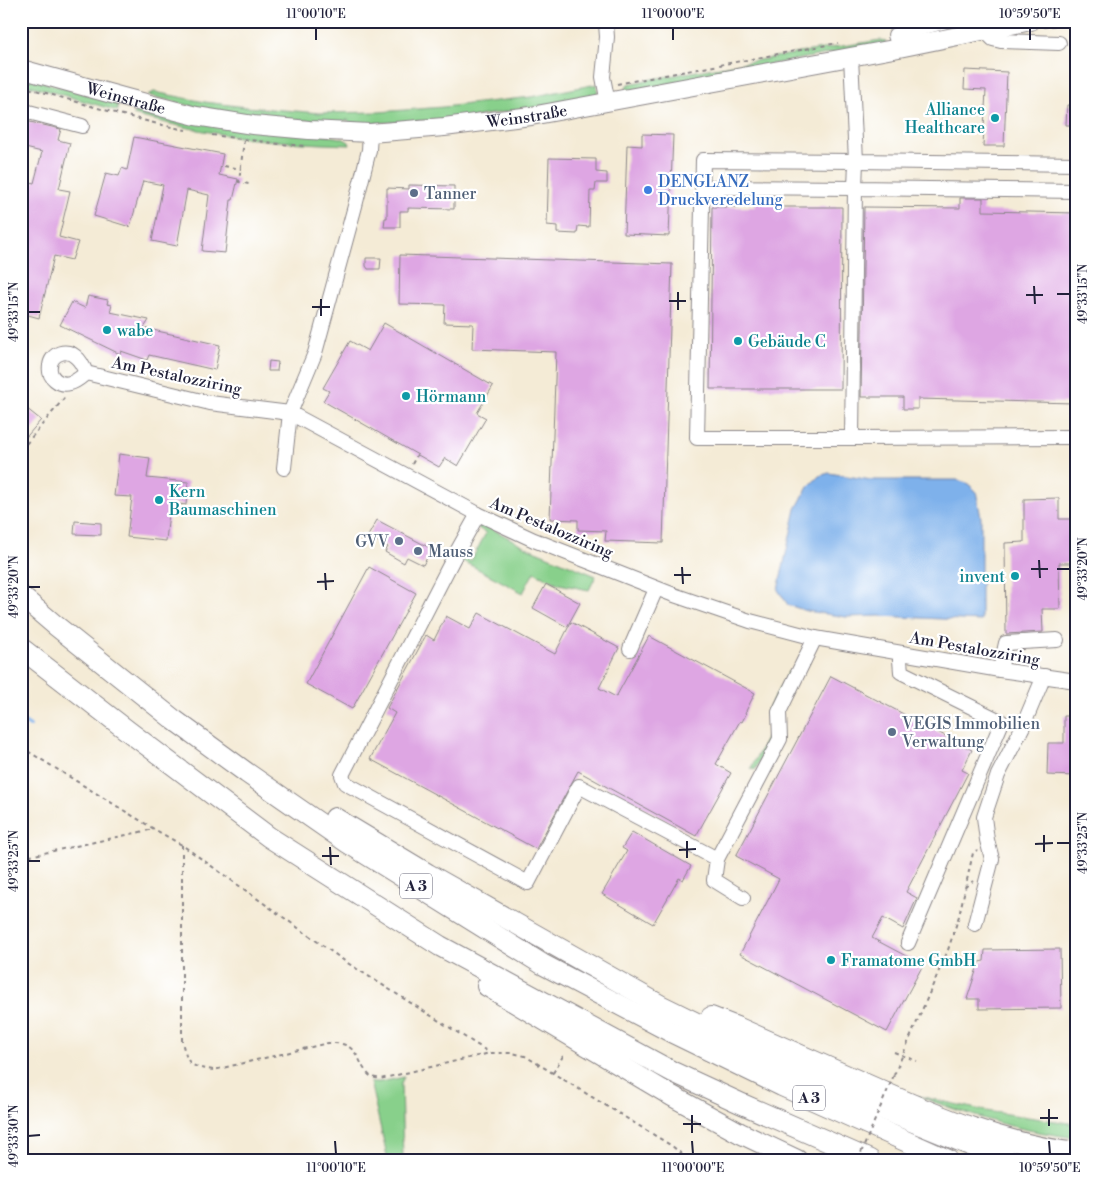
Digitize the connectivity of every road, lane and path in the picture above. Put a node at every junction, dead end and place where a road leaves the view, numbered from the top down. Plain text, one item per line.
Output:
1 (603, 21) edge
2 (946, 21) edge
3 (1031, 21) edge
4 (985, 31) junction
5 (1059, 43) dead end
6 (899, 48) junction
7 (851, 57) junction
8 (758, 58) dead end
9 (21, 69) edge
10 (606, 94) junction
11 (21, 110) edge
12 (82, 126) dead end
13 (370, 133) junction
14 (244, 140) dead end
15 (856, 161) junction
16 (1076, 164) edge
17 (224, 166) dead end
18 (241, 170) junction
19 (249, 184) dead end
20 (702, 187) junction
21 (855, 188) junction
22 (1076, 191) edge
23 (86, 373) junction
24 (71, 383) junction
25 (290, 413) junction
26 (1076, 437) edge
27 (852, 438) junction
28 (21, 450) edge
29 (417, 455) dead end
30 (411, 466) dead end
31 (284, 468) dead end
32 (478, 514) junction
33 (656, 589) junction
34 (21, 596) edge
35 (815, 638) junction
36 (1057, 640) dead end
37 (21, 648) edge
38 (630, 649) dead end
39 (902, 653) junction
40 (1000, 670) junction
41 (1044, 676) junction
42 (1076, 681) edge
43 (173, 719) junction
44 (21, 747) edge
45 (154, 829) junction
46 (182, 845) junction
47 (974, 853) dead end
48 (21, 858) edge
49 (717, 859) junction
50 (743, 898) dead end
51 (975, 924) dead end
52 (908, 944) dead end
53 (440, 946) junction
54 (583, 962) junction
55 (490, 1052) junction
56 (894, 1052) dead end
57 (563, 1056) dead end
58 (902, 1056) junction
59 (917, 1061) dead end
60 (553, 1073) junction
61 (1076, 1153) edge
62 (689, 1160) edge
63 (797, 1160) edge
64 (858, 1160) edge
65 (870, 1160) edge
66 (948, 1160) edge
67 (1010, 1160) edge

1 - 10 street
2 - 6 street
3 - 4 main road, Weinstraße
4 - 5 street
4 - 6 main road, Weinstraße
6 - 7 main road, Weinstraße
7 - 10 main road, Weinstraße
7 - 15 street
8 - 10 path
9 - 13 main road, Weinstraße
10 - 13 main road, Weinstraße
11 - 12 street
13 - 25 street
14 - 18 path
15 - 16 street
15 - 20 street
15 - 21 street
17 - 18 path
18 - 19 path
20 - 21 street
20 - 27 street
21 - 22 street
21 - 27 street
23 - 24 street, Am Pestalozziring
23 - 24 street, Am Pestalozziring
23 - 25 street, Am Pestalozziring
24 - 28 path
25 - 31 street
25 - 32 street, Am Pestalozziring
26 - 27 street
29 - 30 path
32 - 33 street, Am Pestalozziring
32 - 49 street
33 - 35 street, Am Pestalozziring
33 - 38 street
34 - 43 highway, A 3
35 - 39 street, Am Pestalozziring
35 - 49 street
36 - 40 street
37 - 53 highway, A 3
39 - 40 street, Am Pestalozziring
39 - 52 street
40 - 41 street, Am Pestalozziring
41 - 42 street
41 - 51 street, Am Pestalozziring
43 - 54 highway
43 - 66 highway, A 3
44 - 45 path
45 - 46 path
45 - 48 path
46 - 55 path
46 - 55 path
47 - 58 path
49 - 50 street
53 - 63 highway
53 - 65 highway, A 3
54 - 61 highway
54 - 67 highway
55 - 60 path
56 - 58 path
57 - 60 path
58 - 59 path
58 - 64 path, bridge
60 - 62 path

